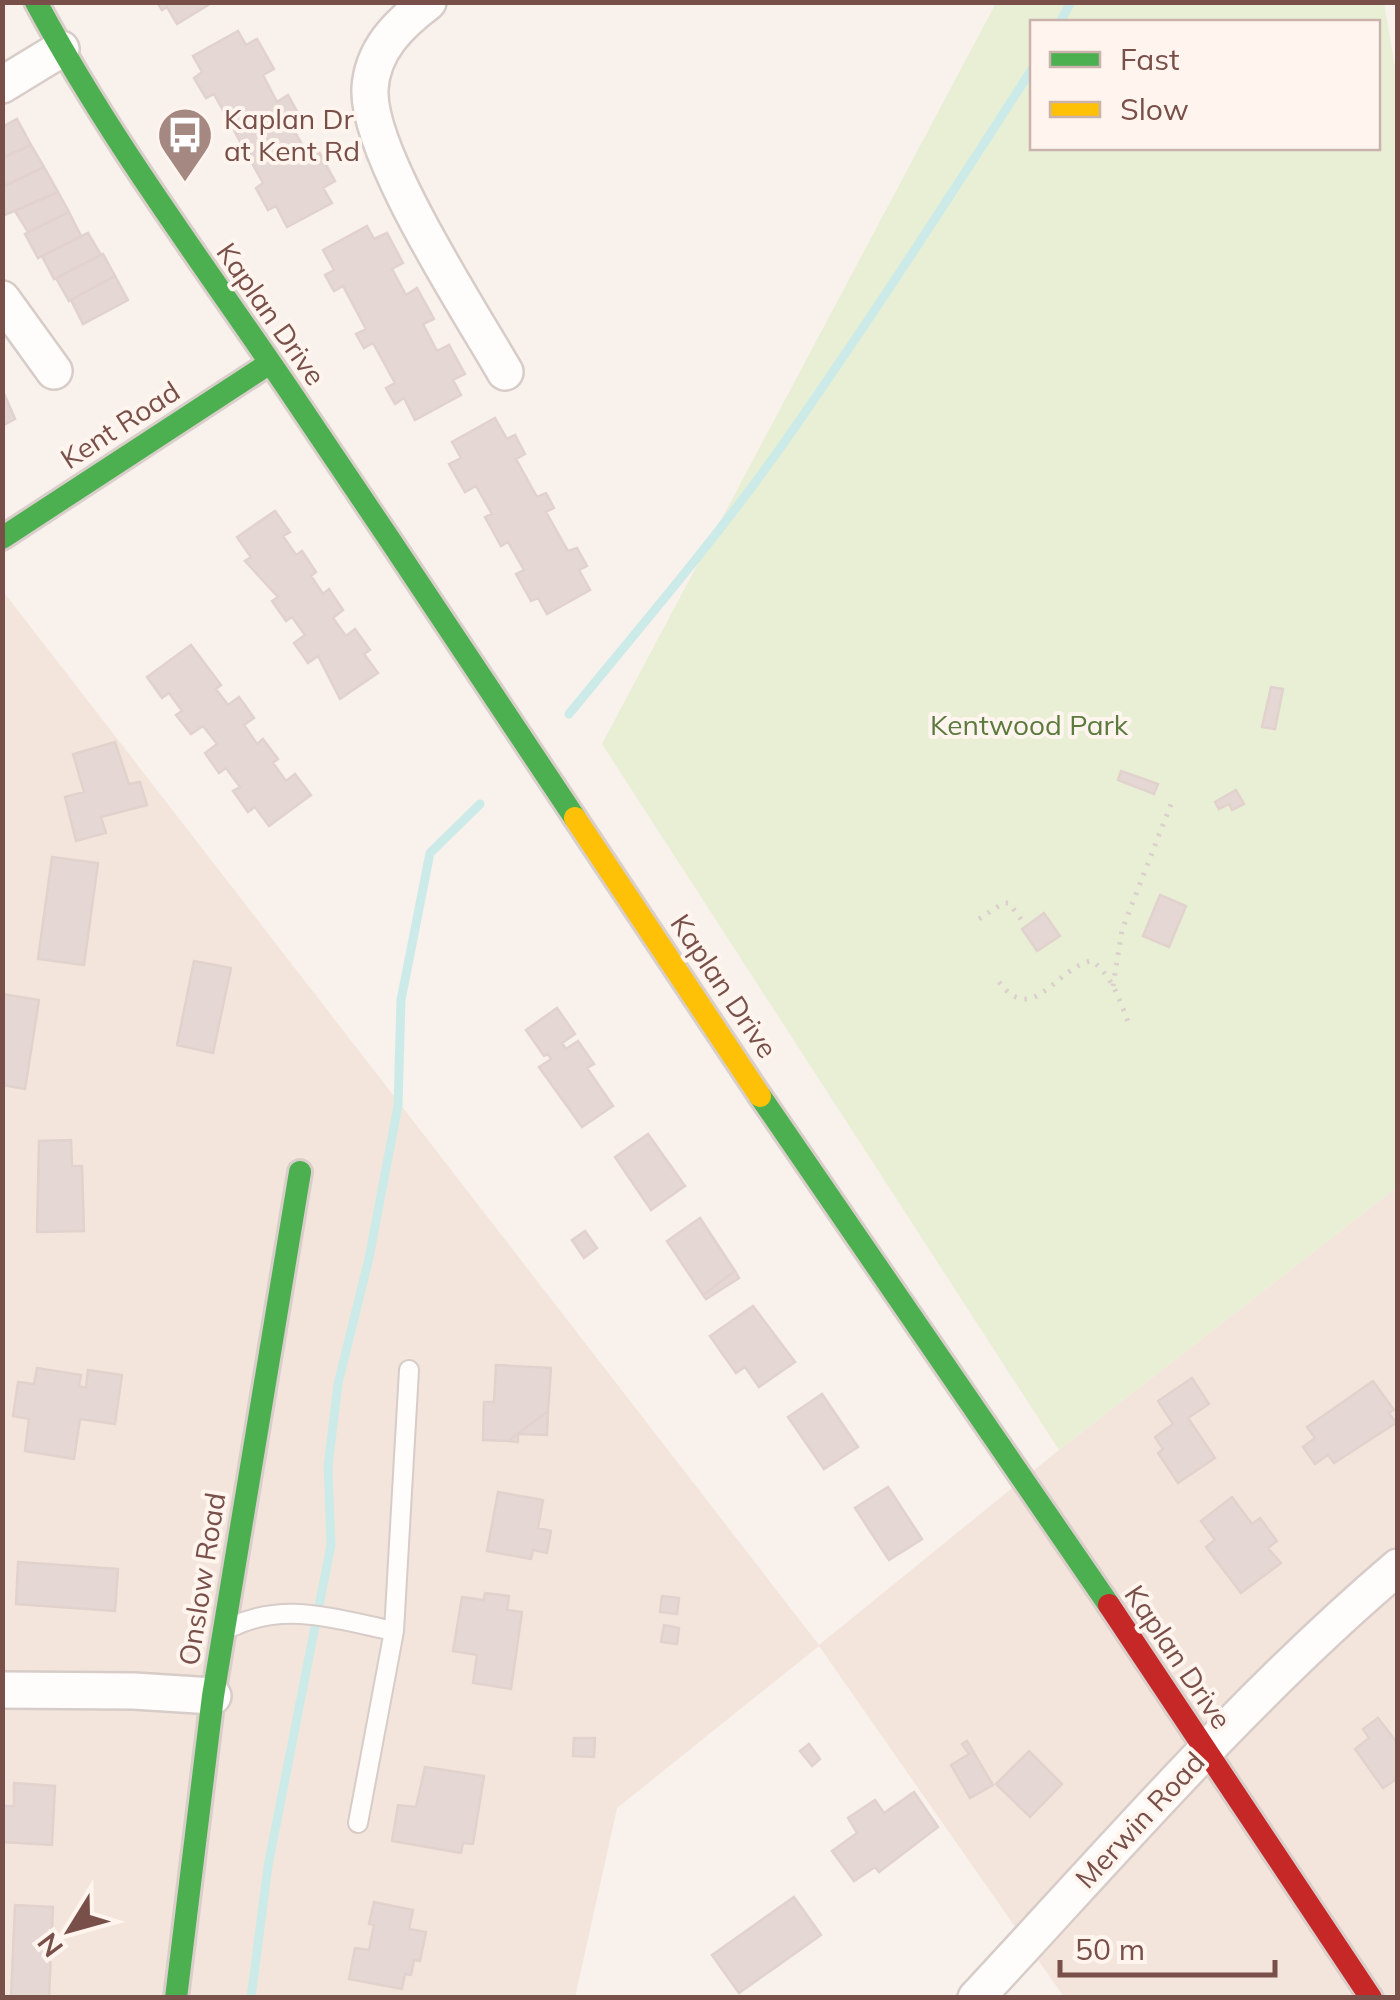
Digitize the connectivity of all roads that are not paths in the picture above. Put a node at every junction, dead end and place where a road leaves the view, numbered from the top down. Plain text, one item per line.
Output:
1 (36, 2) edge
2 (428, 2) edge
3 (62, 49) junction
4 (2, 86) edge
5 (2, 299) edge
6 (270, 363) junction
7 (54, 371) dead end
8 (505, 372) dead end
9 (2, 538) edge
10 (300, 1172) dead end
11 (408, 1370) dead end
12 (1398, 1567) edge
13 (224, 1630) junction
14 (394, 1631) junction
15 (2, 1690) edge
16 (213, 1696) junction
17 (1204, 1750) junction
18 (358, 1824) dead end
19 (176, 1998) edge
20 (976, 1998) edge
21 (1371, 1998) edge

1 - 3 street, Kaplan Drive
2 - 8 street
3 - 4 street
3 - 6 street, Kaplan Drive
5 - 7 street
6 - 9 street, Kent Road
6 - 17 street, Kaplan Drive
10 - 13 street, Onslow Road
11 - 14 lane
12 - 17 street, Merwin Road
13 - 14 lane
13 - 16 street, Onslow Road
14 - 18 lane
15 - 16 street
16 - 19 street, Onslow Road
17 - 20 street, Merwin Road
17 - 21 street, Kaplan Drive

